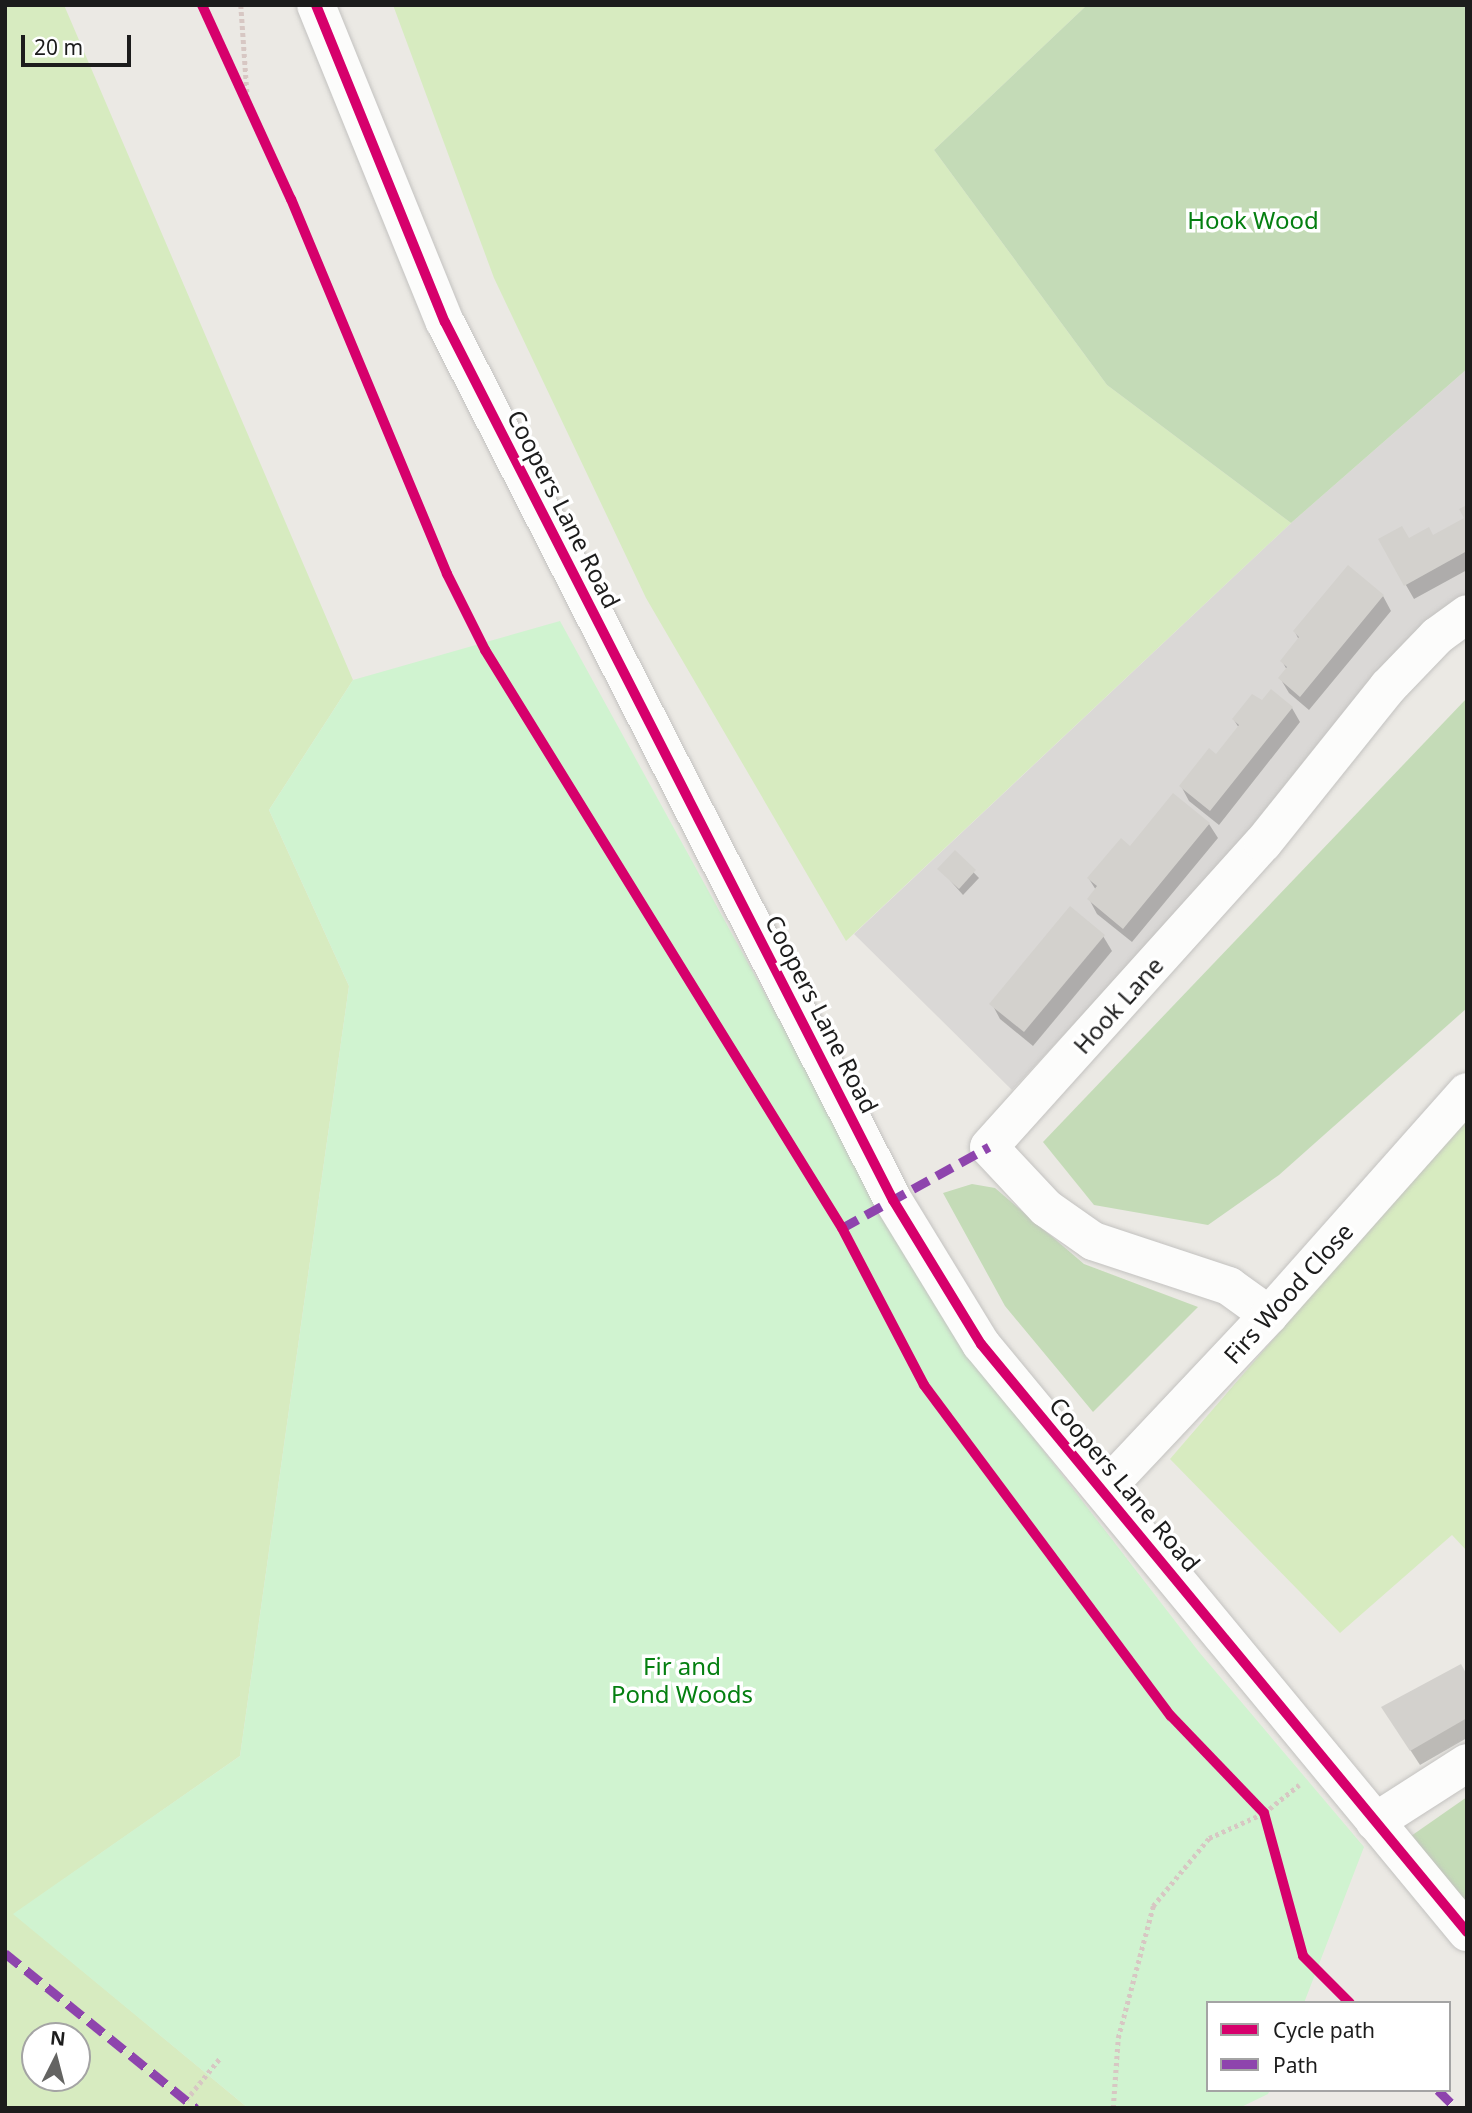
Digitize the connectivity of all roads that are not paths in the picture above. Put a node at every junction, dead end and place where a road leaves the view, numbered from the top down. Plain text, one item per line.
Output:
1 (316, 5) edge
2 (1467, 614) edge
3 (1467, 1092) edge
4 (1269, 1315) junction
5 (1104, 1490) junction
6 (1467, 1763) edge
7 (1375, 1822) junction
8 (1467, 1932) edge

1 - 5 street, Coopers Lane Road
2 - 4 street, Hook Lane
3 - 4 street, Firs Wood Close
4 - 5 street, Firs Wood Close
5 - 7 street, Coopers Lane Road
6 - 7 street
7 - 8 street, Coopers Lane Road

